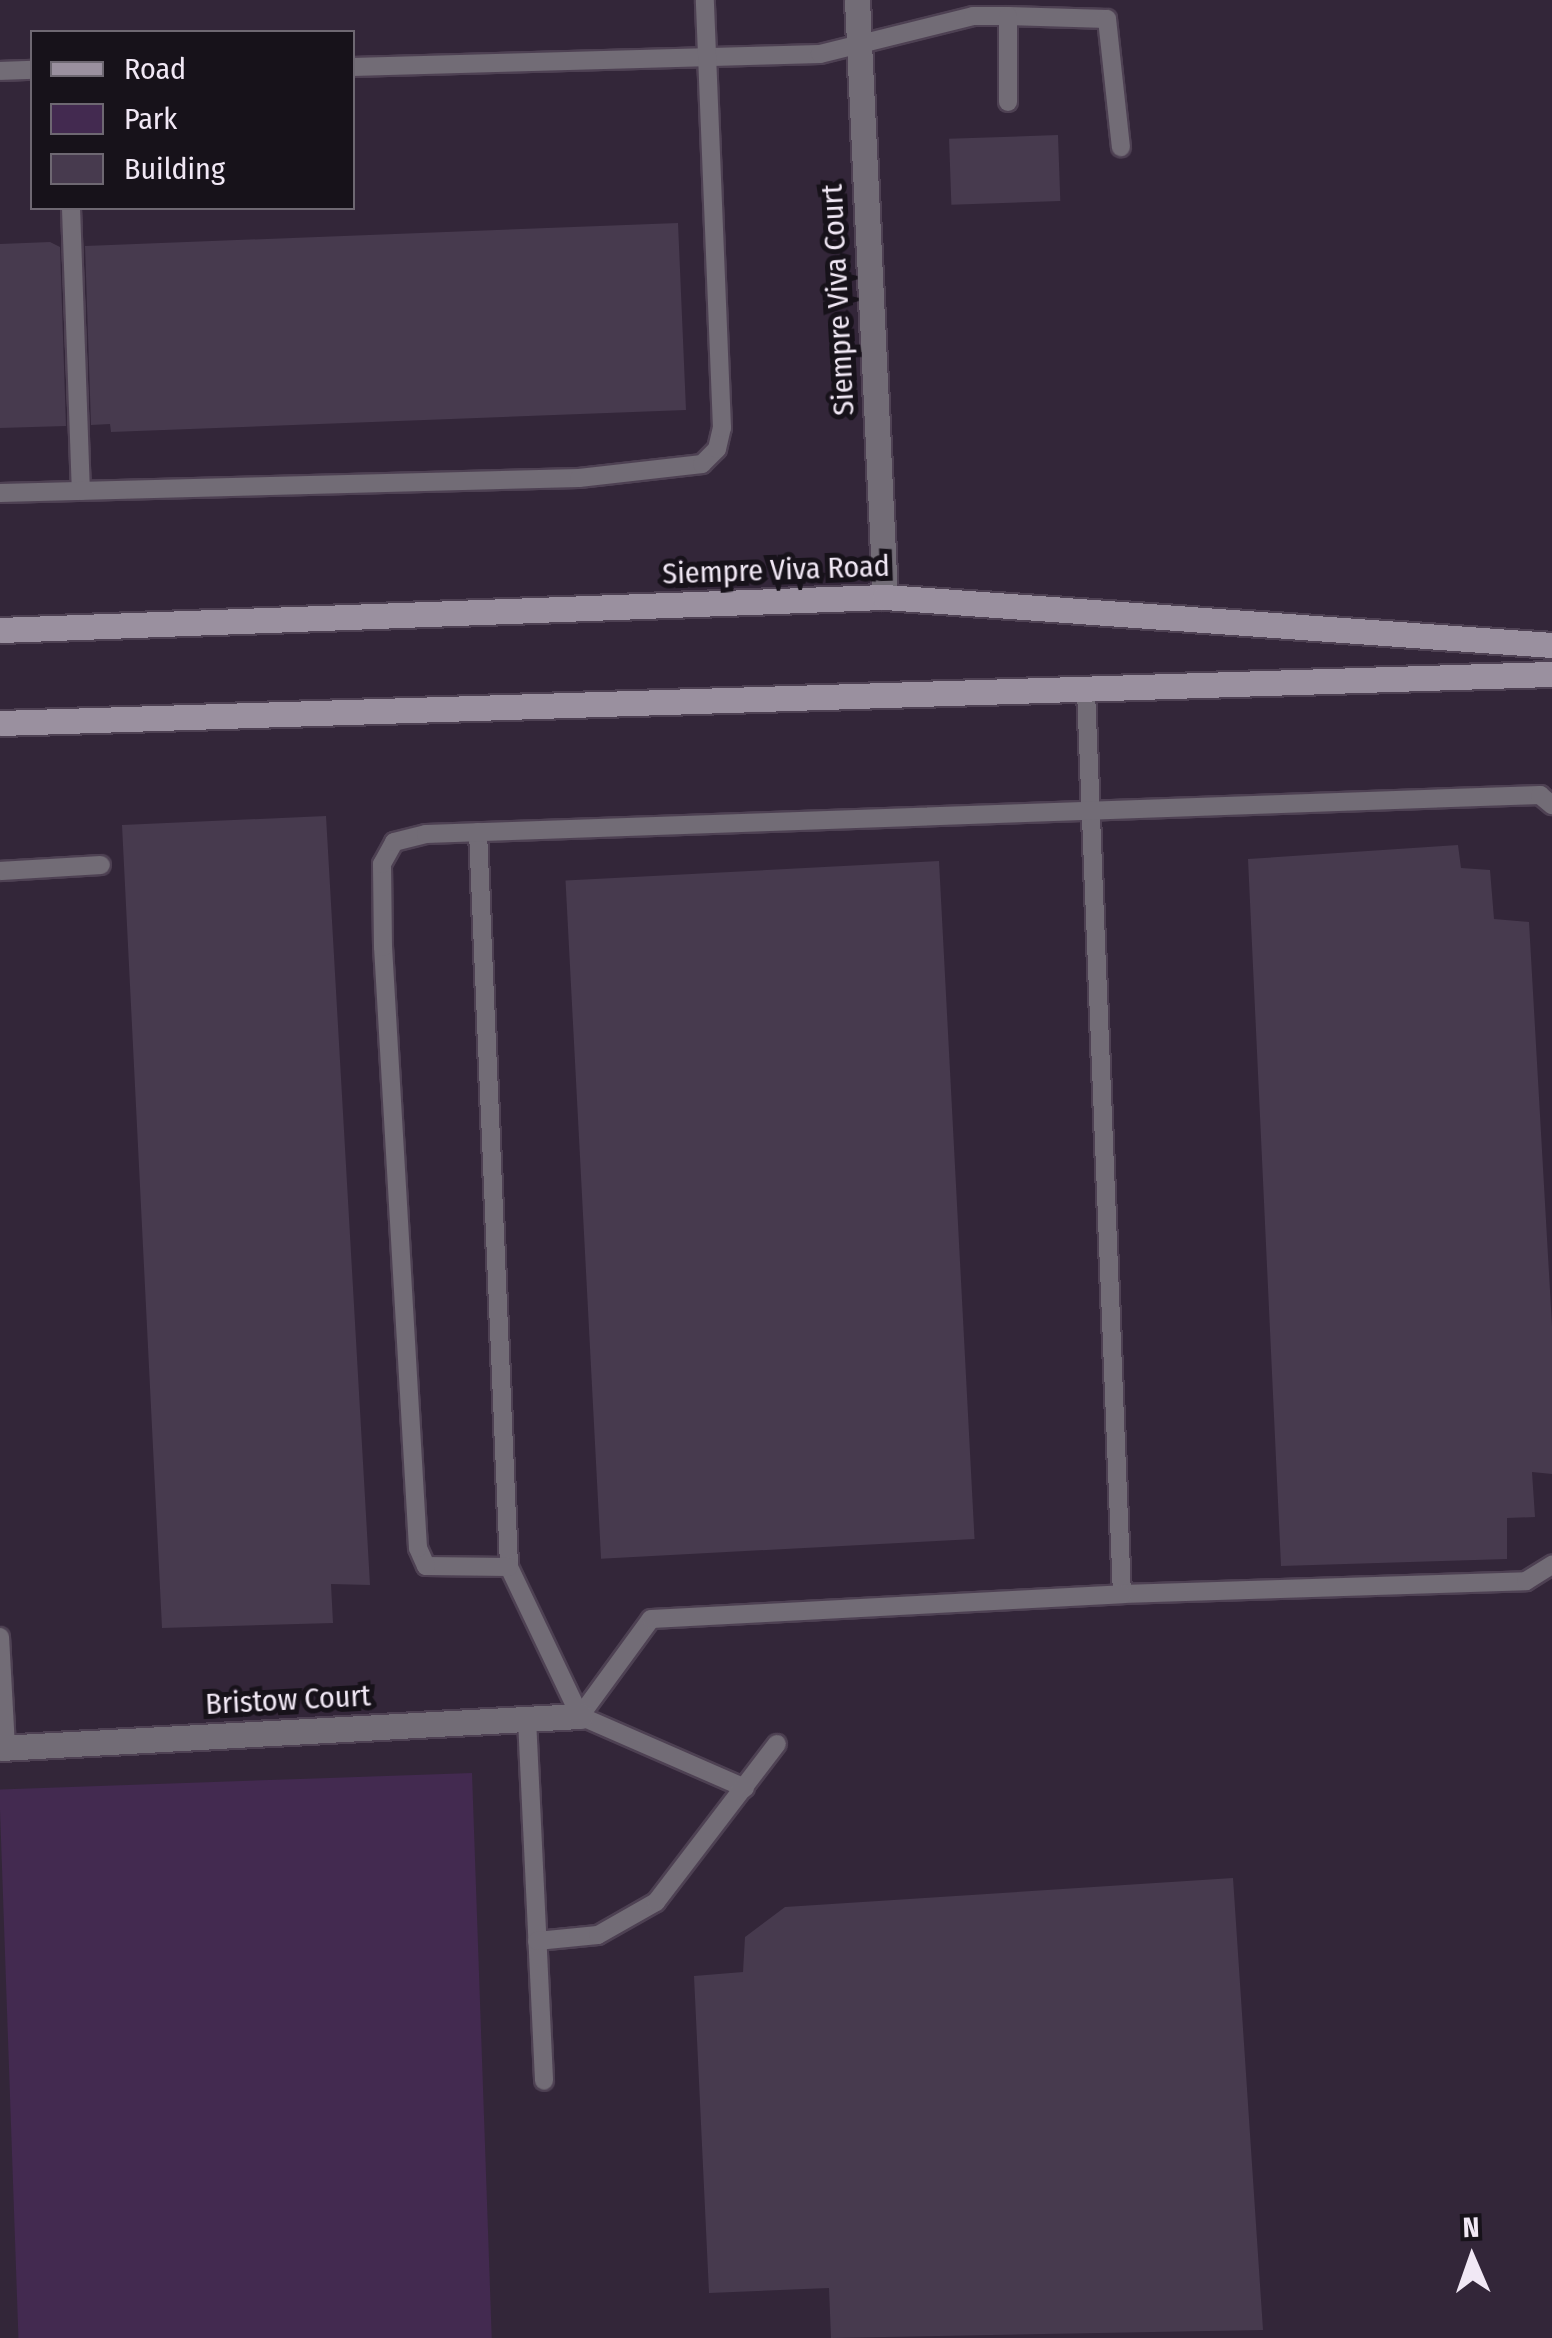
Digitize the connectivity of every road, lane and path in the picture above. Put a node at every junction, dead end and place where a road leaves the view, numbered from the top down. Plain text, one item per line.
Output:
1 (705, 0) edge
2 (856, 0) edge
3 (1008, 16) junction
4 (858, 44) junction
5 (707, 58) junction
6 (355, 67) edge
7 (30, 70) edge
8 (0, 71) edge
9 (1008, 102) dead end
10 (1121, 147) dead end
11 (71, 210) edge
12 (82, 491) junction
13 (0, 493) edge
14 (885, 596) junction
15 (0, 630) edge
16 (1552, 645) edge
17 (1552, 674) edge
18 (1086, 691) junction
19 (0, 723) edge
20 (1552, 805) edge
21 (1088, 810) junction
22 (478, 832) junction
23 (102, 866) dead end
24 (0, 871) edge
25 (1552, 1565) edge
26 (509, 1567) junction
27 (1122, 1594) junction
28 (0, 1637) edge
29 (580, 1716) junction
30 (527, 1719) junction
31 (777, 1744) dead end
32 (3, 1748) edge
33 (745, 1788) junction
34 (537, 1941) junction
35 (544, 2081) dead end

1 - 5 lane
2 - 4 street, Siempre Viva Court
3 - 4 lane
3 - 9 lane
3 - 10 lane
4 - 5 lane
4 - 14 street, Siempre Viva Court
5 - 6 lane
5 - 12 lane
7 - 8 lane
11 - 12 lane
12 - 13 lane
14 - 15 main road, Siempre Viva Road
14 - 16 main road, Siempre Viva Road
17 - 18 main road
18 - 19 main road
18 - 21 lane
20 - 21 lane
21 - 22 lane
21 - 27 lane
22 - 26 lane
22 - 26 lane
23 - 24 lane
25 - 27 lane
26 - 29 lane
27 - 29 lane
28 - 32 lane
29 - 30 street, Bristow Court
29 - 33 lane
30 - 32 street, Bristow Court
30 - 34 lane
31 - 33 lane
33 - 34 lane
34 - 35 lane

